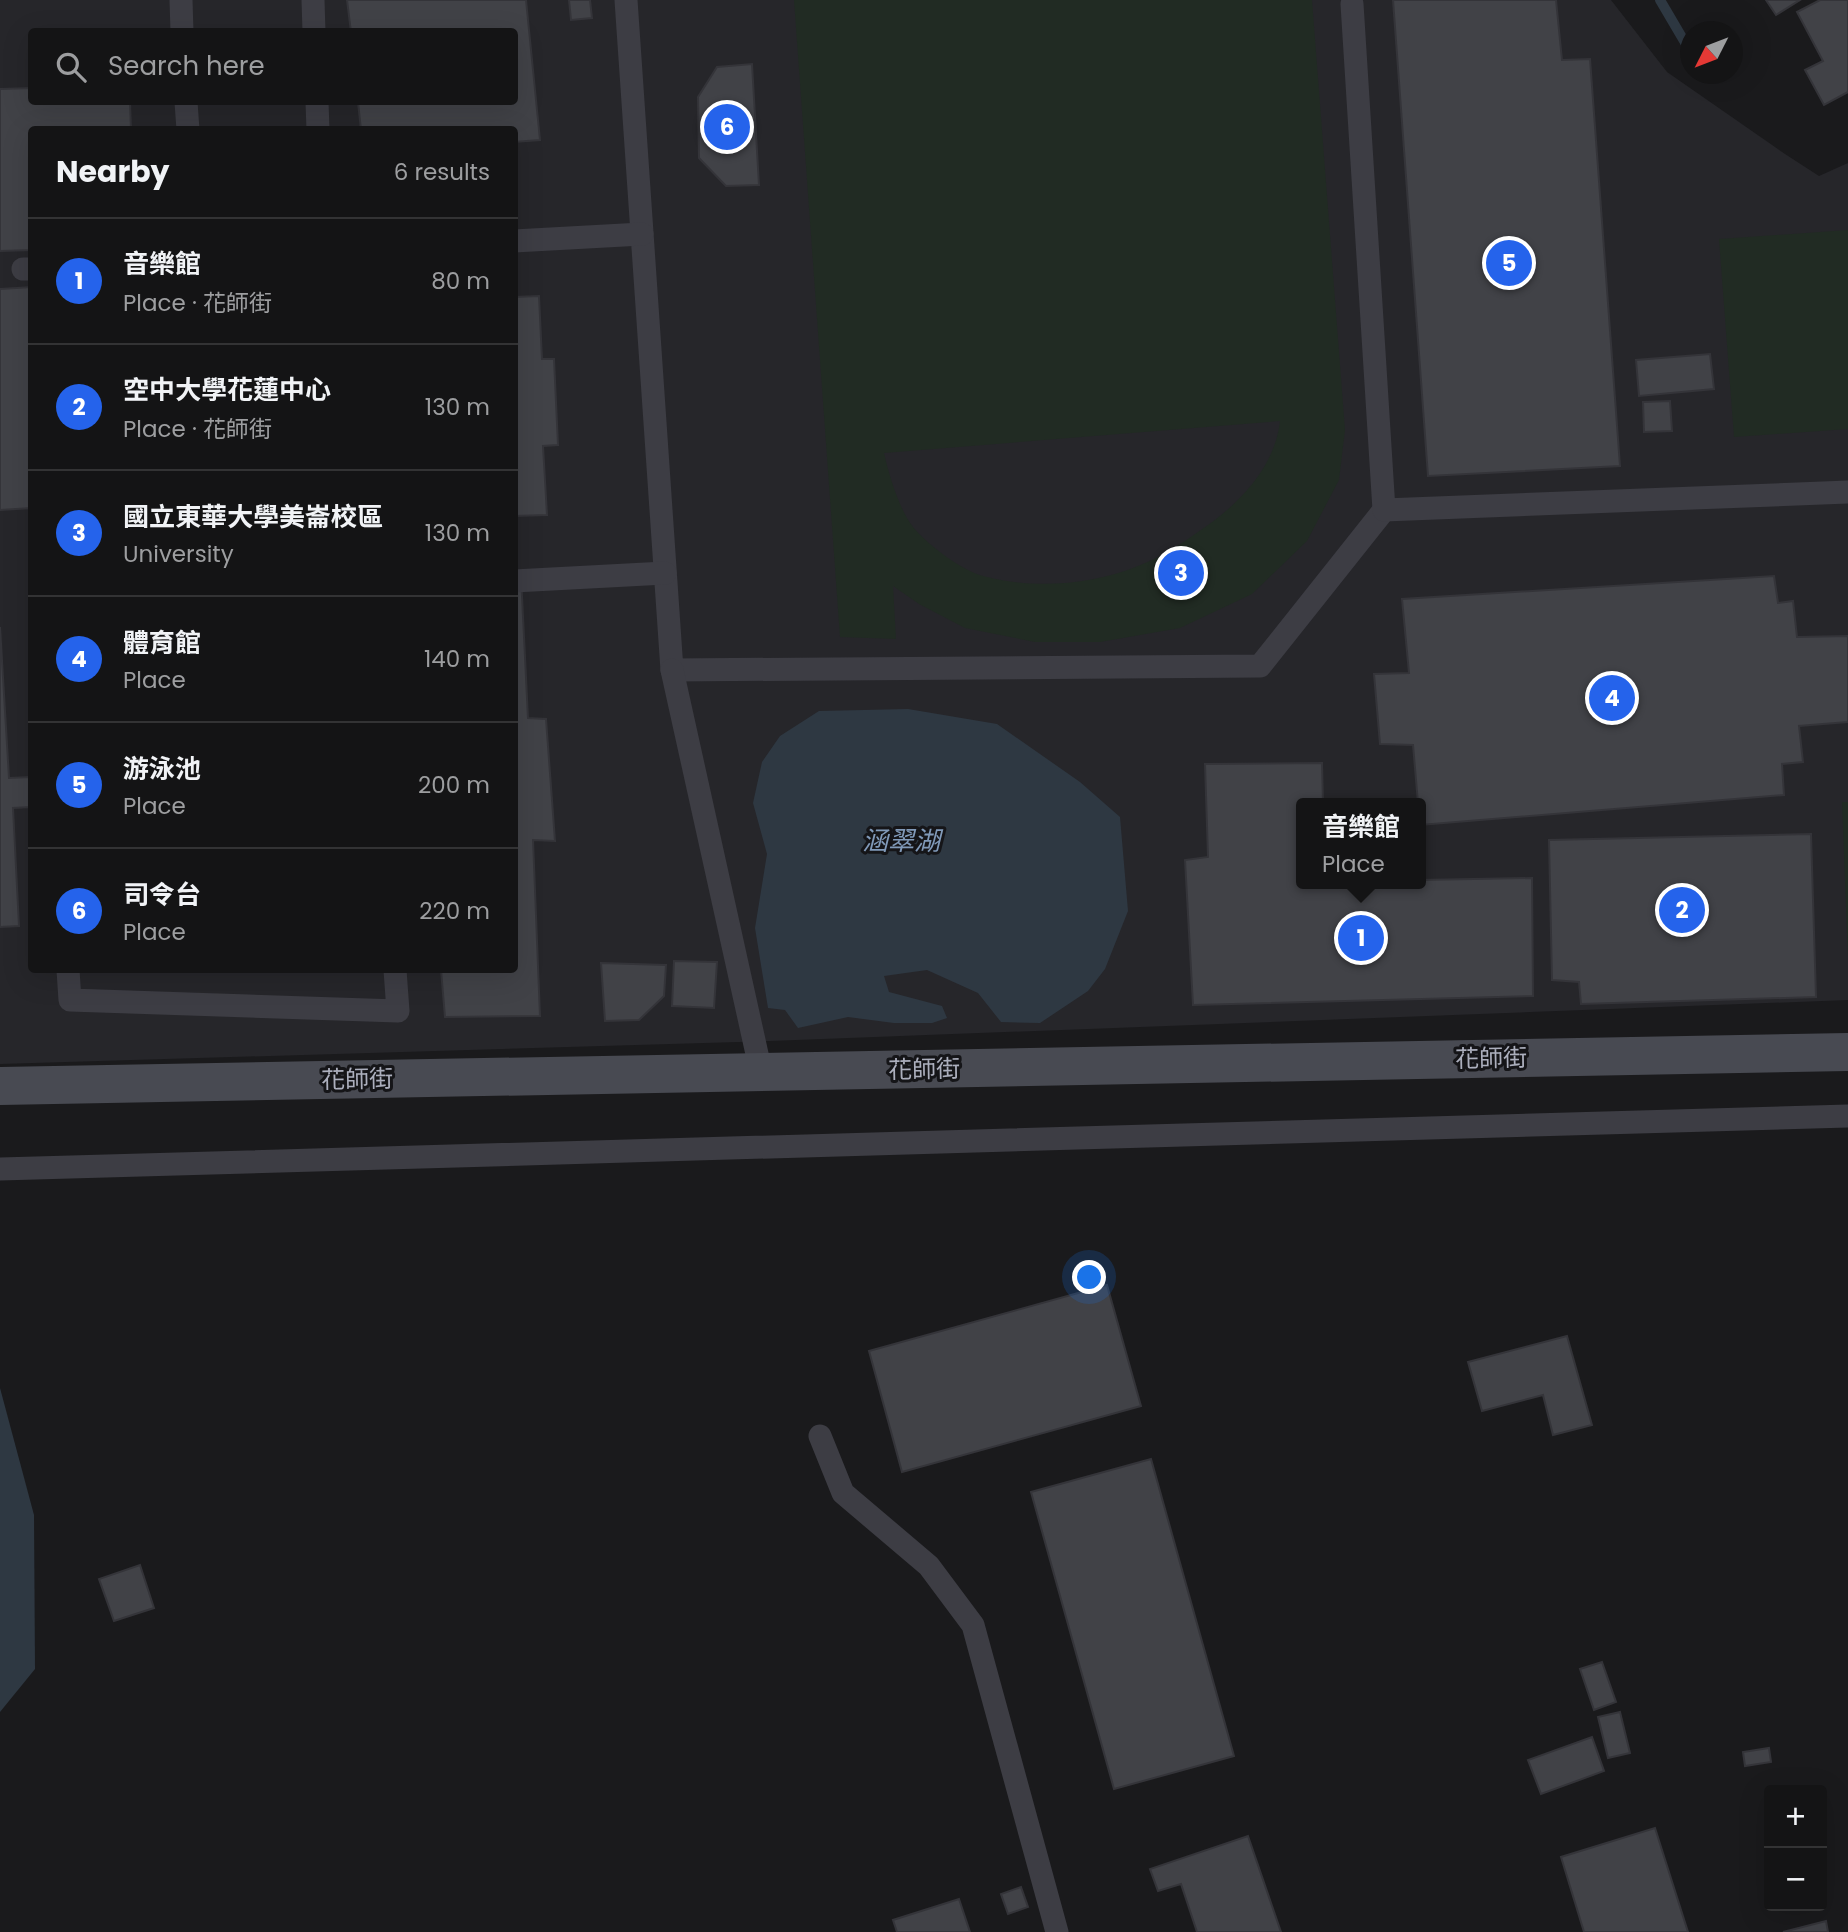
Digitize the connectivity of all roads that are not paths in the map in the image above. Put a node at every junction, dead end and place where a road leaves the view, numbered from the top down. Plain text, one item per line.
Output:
1 (181, 0) edge
2 (313, 0) edge
3 (626, 0) edge
4 (1352, 4) dead end
5 (182, 28) edge
6 (314, 28) edge
7 (186, 105) edge
8 (317, 105) edge
9 (188, 126) edge
10 (318, 126) edge
11 (642, 234) junction
12 (518, 241) edge
13 (1848, 492) edge
14 (1384, 509) junction
15 (665, 573) junction
16 (518, 582) edge
17 (672, 670) junction
18 (68, 973) edge
19 (395, 973) edge
20 (1848, 1052) edge
21 (761, 1072) junction
22 (0, 1086) edge
23 (1848, 1116) edge
24 (0, 1170) edge
25 (820, 1436) dead end
26 (1057, 1932) edge

1 - 5 lane
2 - 6 lane
3 - 11 lane
4 - 14 lane
7 - 9 lane
8 - 10 lane
11 - 12 lane
11 - 15 lane
13 - 14 lane
14 - 17 lane
15 - 16 lane
15 - 17 lane
17 - 21 lane
18 - 19 lane
20 - 21 street, 花師街
21 - 22 street, 花師街
23 - 24 lane
25 - 26 lane

